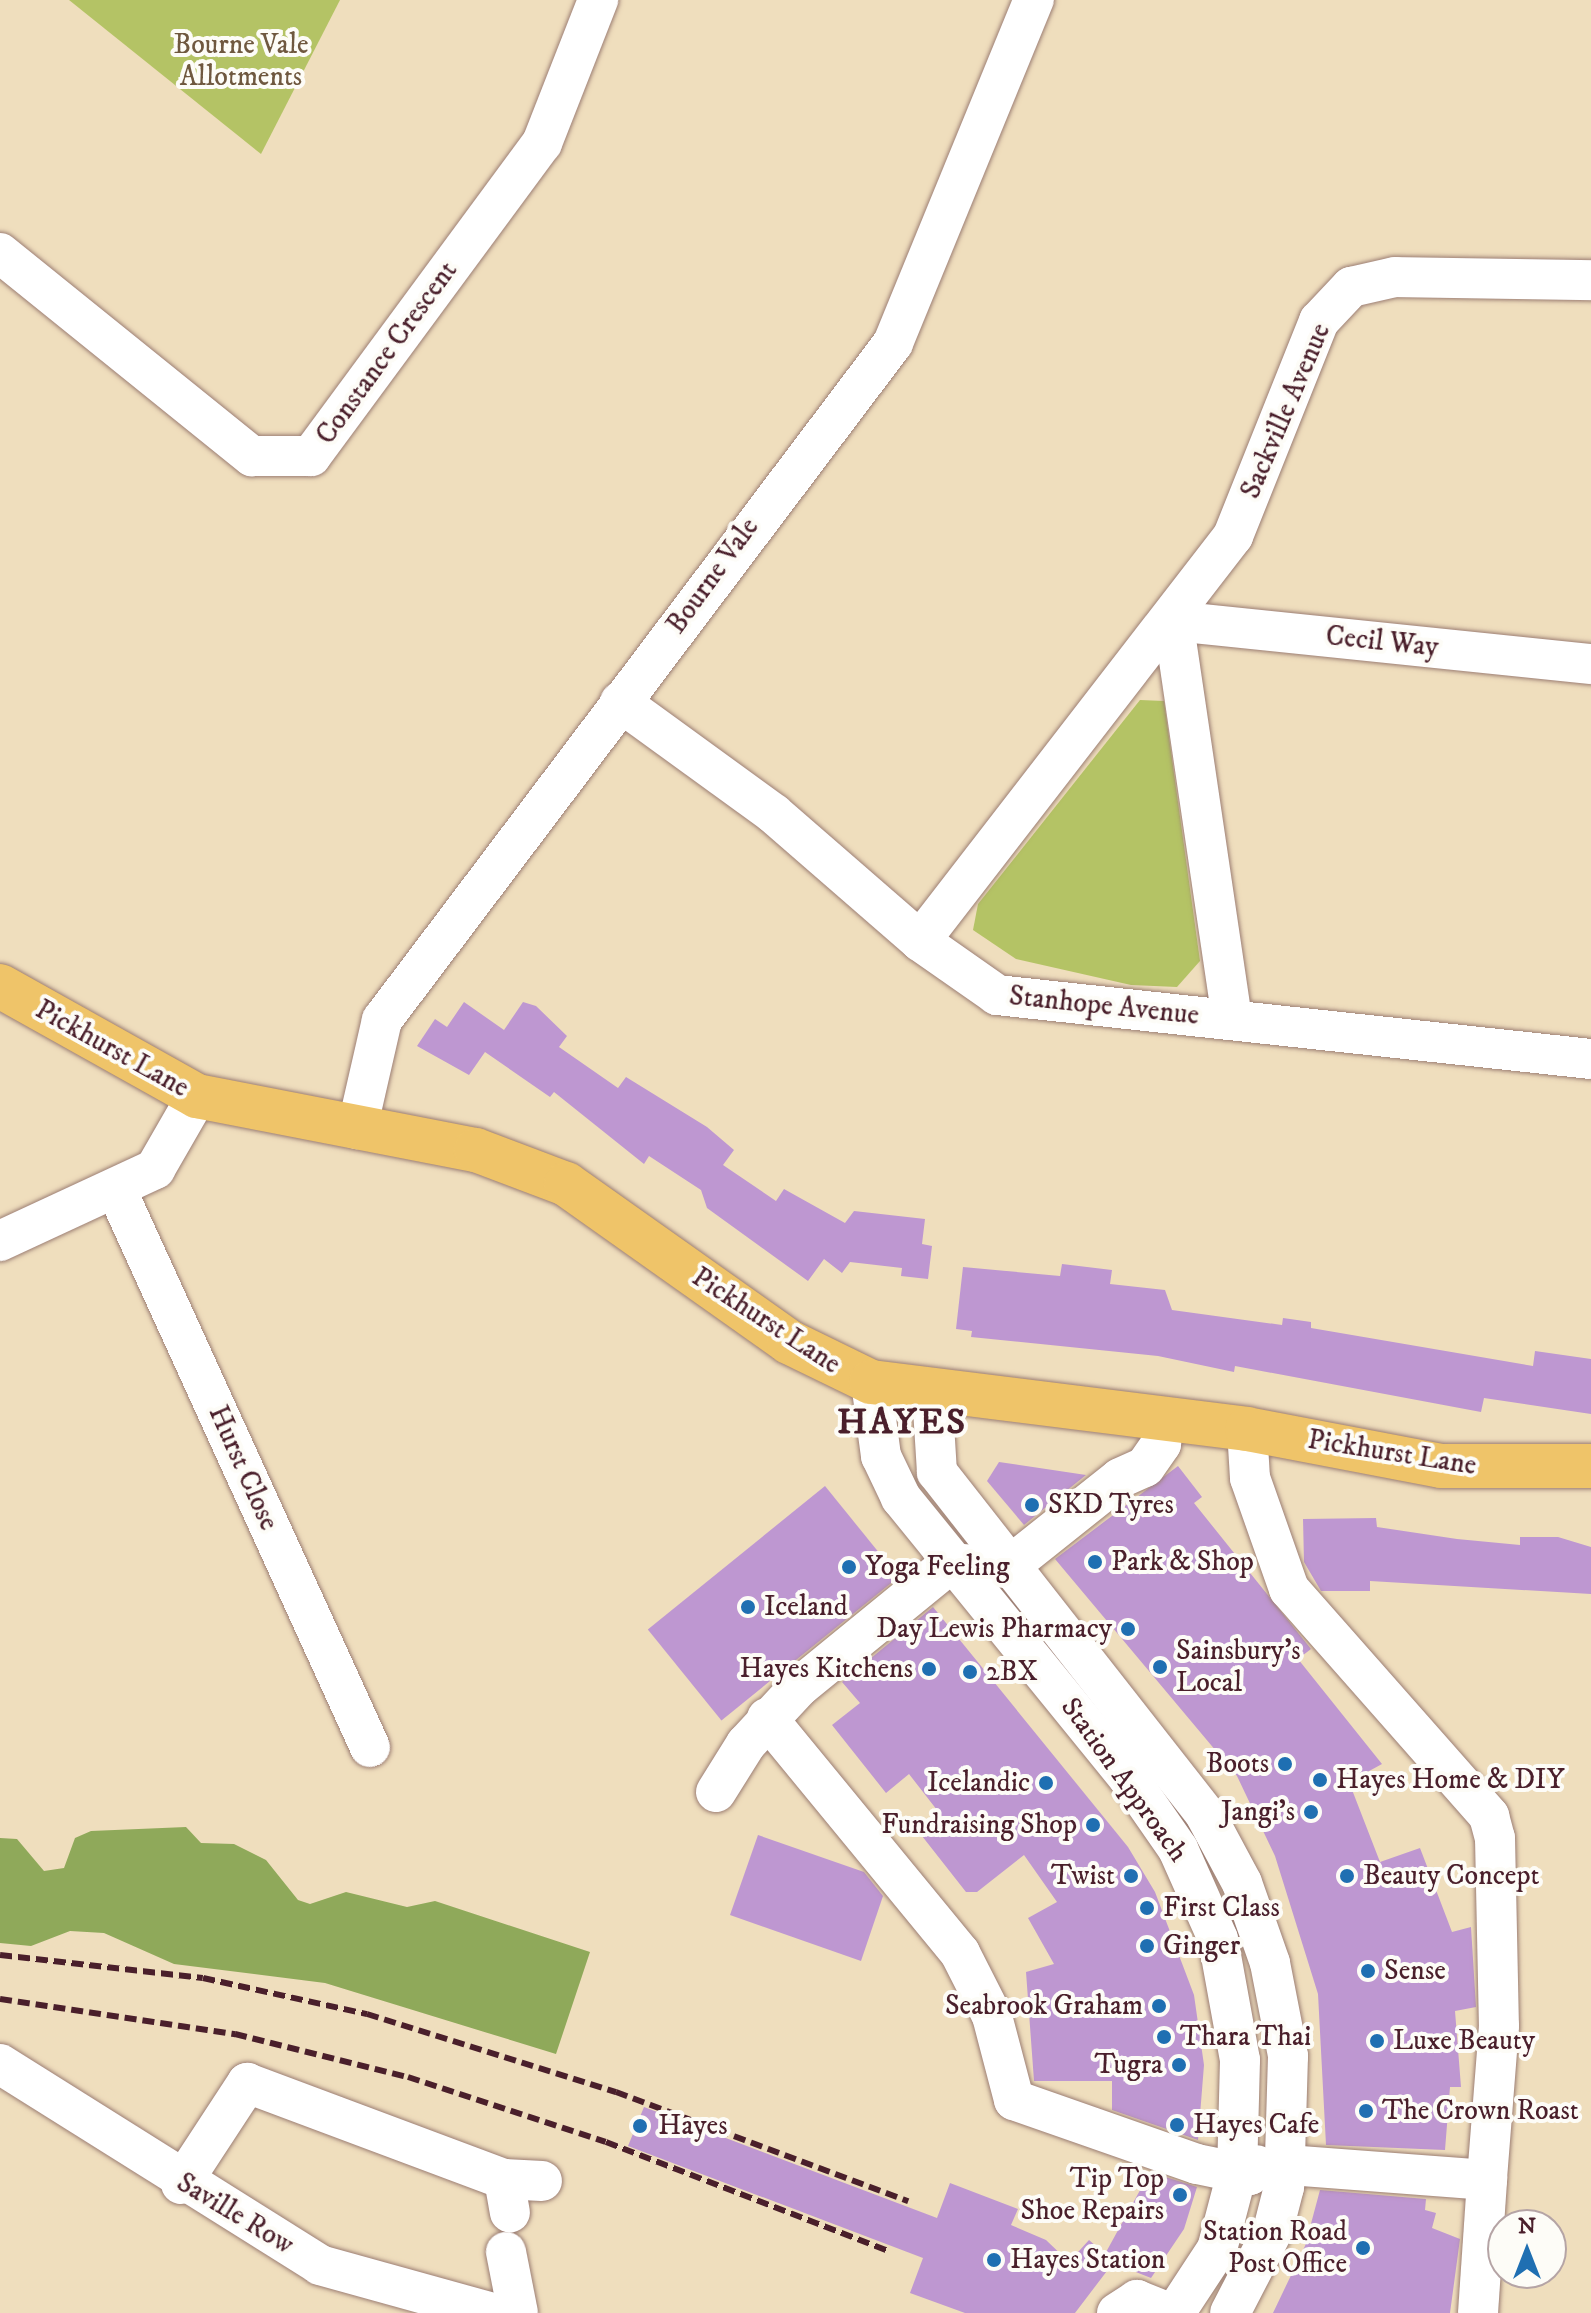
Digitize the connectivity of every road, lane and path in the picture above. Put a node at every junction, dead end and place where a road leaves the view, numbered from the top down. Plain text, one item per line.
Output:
1 (598, 0) edge
2 (1034, 0) edge
3 (0, 253) edge
4 (1591, 280) edge
5 (1173, 621) junction
6 (1591, 664) edge
7 (620, 702) junction
8 (920, 941) junction
9 (0, 986) edge
10 (1232, 1019) junction
11 (1591, 1059) edge
12 (197, 1096) junction
13 (357, 1129) junction
14 (116, 1189) junction
15 (0, 1241) edge
16 (871, 1382) junction
17 (932, 1393) junction
18 (1164, 1418) junction
19 (1247, 1429) junction
20 (1591, 1466) edge
21 (951, 1563) junction
22 (1007, 1568) junction
23 (767, 1718) junction
24 (370, 1747) dead end
25 (716, 1792) dead end
26 (0, 2064) edge
27 (1287, 2156) junction
28 (1237, 2173) junction
29 (1487, 2180) junction
30 (181, 2184) junction
31 (519, 2191) dead end
32 (506, 2252) dead end
33 (493, 2313) edge
34 (518, 2313) edge
35 (1117, 2313) edge
36 (1169, 2313) edge
37 (1175, 2313) edge
38 (1230, 2313) edge
39 (1478, 2313) edge

1 - 3 street, Constance Crescent
2 - 7 street, Bourne Vale
4 - 5 street, Sackville Avenue
5 - 6 street, Cecil Way
5 - 8 street, Sackville Avenue
5 - 10 street
7 - 8 street, Stanhope Avenue
7 - 13 street, Bourne Vale
8 - 10 street, Stanhope Avenue
9 - 12 main road, Pickhurst Lane
10 - 11 street, Stanhope Avenue
12 - 13 main road, Pickhurst Lane
12 - 14 street
13 - 16 main road, Pickhurst Lane
14 - 15 street
14 - 24 street, Hurst Close
16 - 17 main road, Pickhurst Lane
16 - 21 street, Station Approach
17 - 18 main road, Pickhurst Lane
17 - 22 street, Station Approach
18 - 19 main road, Pickhurst Lane
18 - 22 street
19 - 20 main road, Pickhurst Lane
19 - 29 street
21 - 22 street
21 - 23 street
21 - 28 street, Station Approach
22 - 27 street, Station Approach
23 - 25 street
23 - 28 street
26 - 30 street, Saville Row
27 - 28 street
27 - 29 street
27 - 38 street, Station Approach
28 - 37 street, Station Approach
29 - 39 street
30 - 31 street
30 - 33 street, Saville Row
32 - 34 street
35 - 36 street

